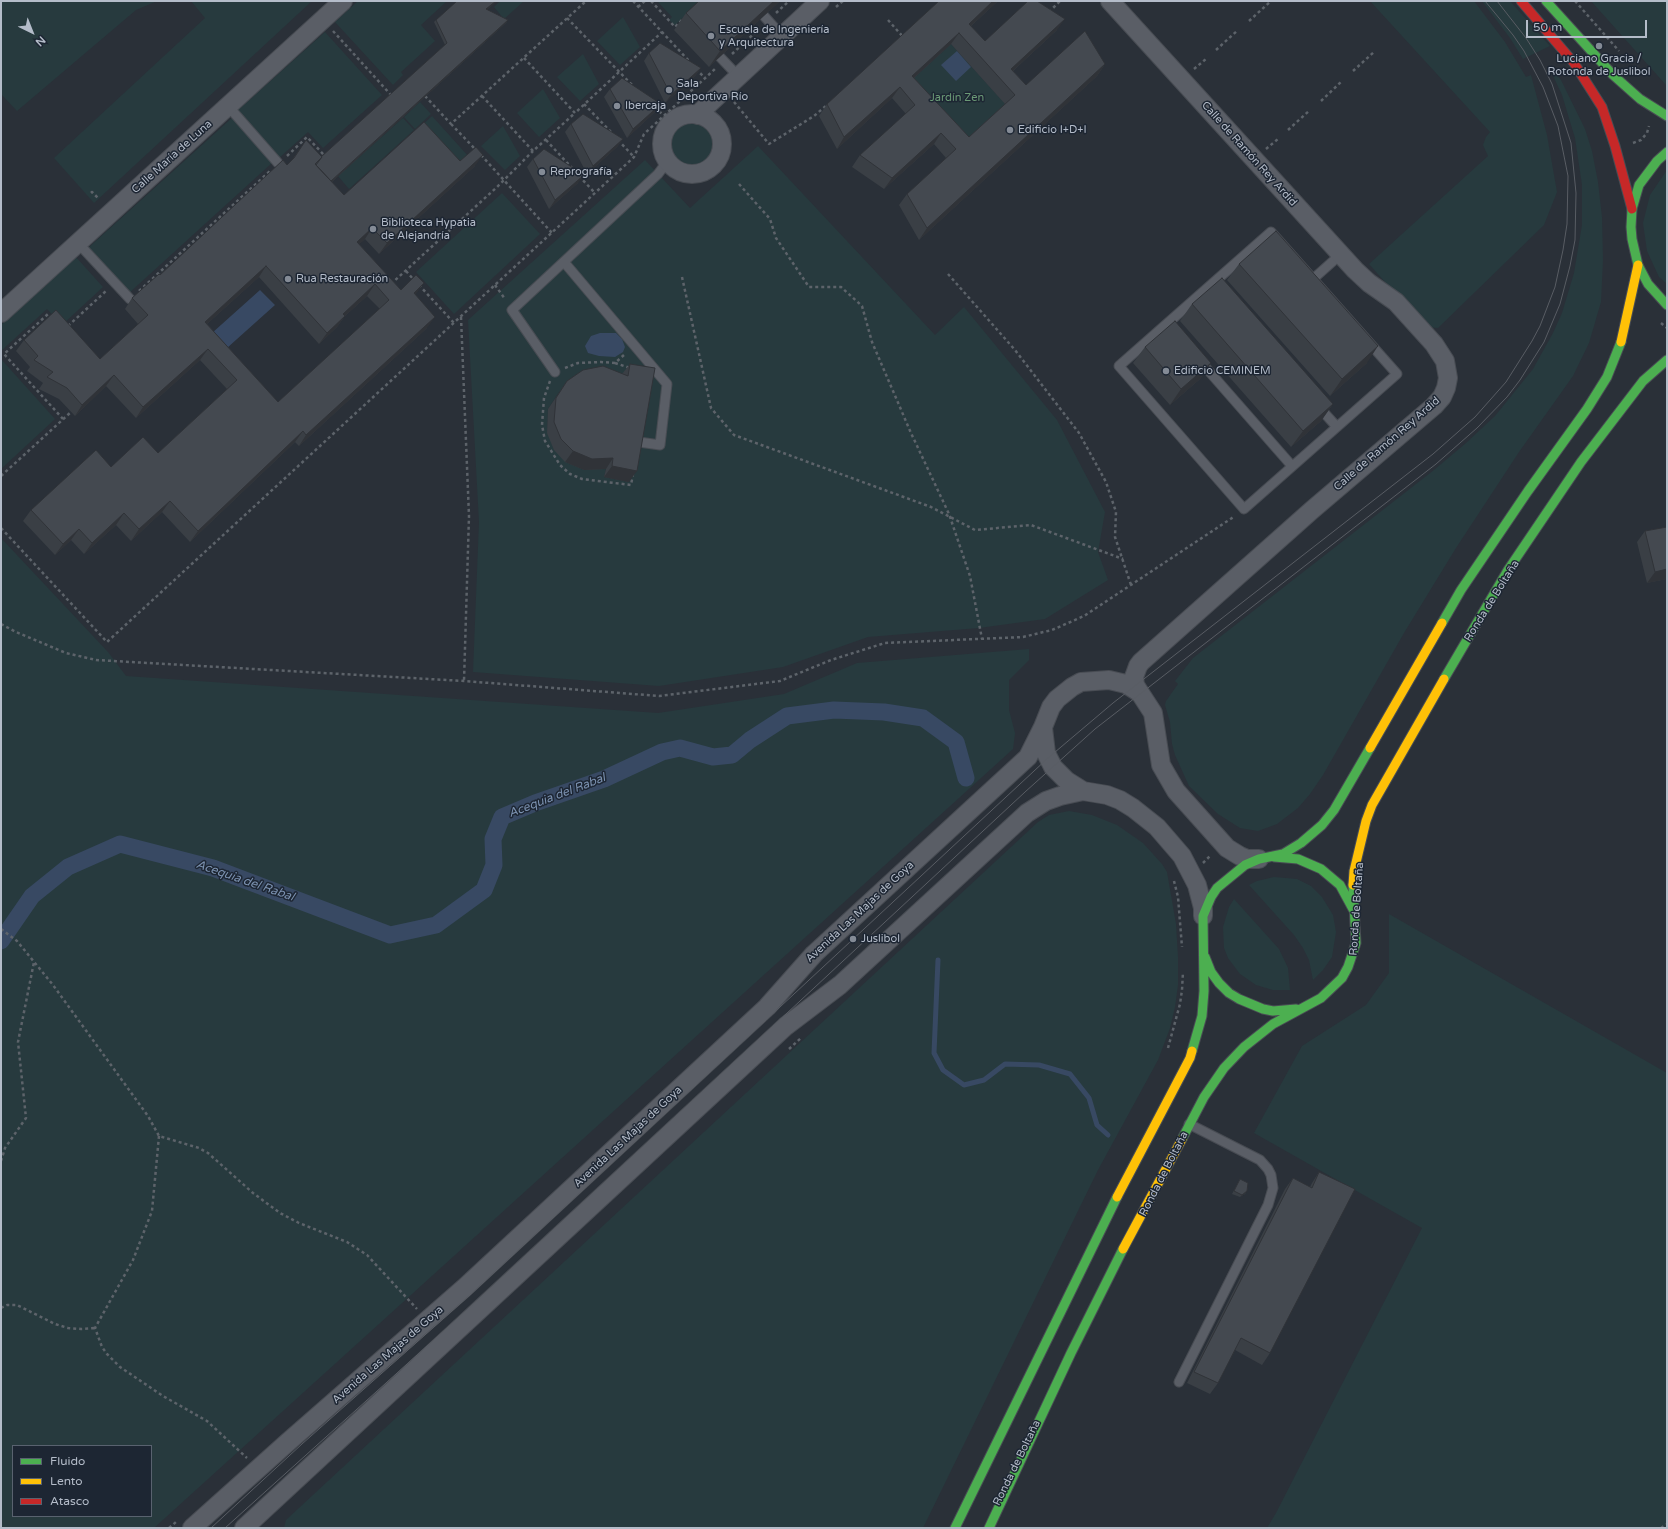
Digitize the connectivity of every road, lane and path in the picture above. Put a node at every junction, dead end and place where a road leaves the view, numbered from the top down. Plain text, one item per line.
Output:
1 (326, 1) edge
2 (343, 1) edge
3 (586, 1) edge
4 (633, 1) edge
5 (645, 1) edge
6 (651, 1) edge
7 (789, 1) edge
8 (820, 1) edge
9 (1060, 1) edge
10 (1110, 1) edge
11 (1271, 1) edge
12 (1521, 1) edge
13 (1546, 1) edge
14 (1575, 1) edge
15 (638, 7) junction
16 (686, 16) dead end
17 (1044, 16) edge
18 (567, 18) junction
19 (766, 18) junction
20 (322, 20) junction
21 (888, 20) dead end
22 (1249, 21) dead end
23 (1238, 30) dead end
24 (907, 31) edge
25 (662, 32) junction
26 (782, 36) junction
27 (903, 37) junction
28 (896, 41) edge
29 (1216, 50) dead end
30 (1619, 51) dead end
31 (1374, 52) dead end
32 (524, 58) junction
33 (722, 59) junction
34 (1206, 59) dead end
35 (1193, 70) dead end
36 (1353, 71) dead end
37 (618, 72) junction
38 (738, 76) junction
39 (705, 78) junction
40 (1342, 81) dead end
41 (635, 88) edge
42 (391, 95) edge
43 (425, 96) edge
44 (482, 96) junction
45 (832, 100) edge
46 (1321, 101) dead end
47 (734, 102) dead end
48 (584, 104) junction
49 (652, 104) edge
50 (228, 106) junction
51 (1310, 110) dead end
52 (575, 112) junction
53 (663, 115) junction
54 (1667, 116) edge
55 (704, 118) junction
56 (1650, 120) dead end
57 (451, 124) junction
58 (1288, 130) dead end
59 (1278, 139) dead end
60 (546, 140) junction
61 (1630, 143) dead end
62 (1265, 150) dead end
63 (533, 151) junction
64 (1667, 152) edge
65 (324, 155) edge
66 (634, 157) junction
67 (667, 162) junction
68 (278, 163) junction
69 (504, 180) junction
70 (739, 184) dead end
71 (91, 193) dead end
72 (595, 193) junction
73 (97, 206) joint
74 (1632, 209) junction
75 (552, 233) junction
76 (78, 243) junction
77 (1341, 254) junction
78 (564, 262) junction
79 (1638, 265) junction
80 (406, 271) junction
81 (948, 274) dead end
82 (682, 277) dead end
83 (1313, 280) junction
84 (495, 285) junction
85 (110, 287) dead end
86 (388, 288) edge
87 (130, 299) joint
88 (1667, 305) edge
89 (512, 310) junction
90 (1, 313) edge
91 (461, 317) junction
92 (53, 319) edge
93 (454, 323) junction
94 (63, 330) edge
95 (631, 342) junction
96 (1193, 354) edge
97 (1667, 360) edge
98 (615, 363) junction
99 (637, 370) edge
100 (555, 372) junction
101 (1311, 398) edge
102 (71, 412) dead end
103 (63, 419) junction
104 (1337, 427) junction
105 (639, 442) edge
106 (1292, 466) junction
107 (634, 471) edge
108 (1, 476) edge
109 (1244, 509) junction
110 (949, 516) junction
111 (1, 528) edge
112 (1123, 559) junction
113 (1131, 585) junction
114 (1, 624) edge
115 (982, 639) junction
116 (464, 681) junction
117 (1140, 693) junction
118 (1043, 727) junction
119 (1083, 791) junction
120 (1223, 844) junction
121 (1265, 858) junction
122 (1192, 873) junction
123 (1174, 879) dead end
124 (1203, 916) junction
125 (1356, 920) junction
126 (1, 929) edge
127 (1182, 950) dead end
128 (1203, 952) junction
129 (34, 962) junction
130 (1183, 968) dead end
131 (1311, 1004) junction
132 (1168, 1048) dead end
133 (1188, 1124) junction
134 (159, 1136) junction
135 (1, 1161) edge
136 (1, 1308) edge
137 (422, 1315) dead end
138 (95, 1328) junction
139 (1179, 1382) dead end
140 (247, 1458) dead end
141 (1667, 1524) edge
142 (192, 1528) edge
143 (244, 1528) edge
144 (955, 1528) edge
145 (988, 1528) edge
146 (1661, 1528) edge

1 - 73 street, Calle María de Luna
2 - 20 street, Calle María de Luna
3 - 18 path
4 - 15 path
5 - 15 path
6 - 16 path
7 - 19 path
8 - 26 street
9 - 17 path
10 - 77 street, Calle de Ramón Rey Ardid
11 - 22 path
12 - 74 main road
13 - 54 main road
14 - 30 path
15 - 25 path
18 - 32 path
18 - 37 path
19 - 26 lane
19 - 33 path
20 - 42 path
20 - 50 street, Calle María de Luna
21 - 27 path
23 - 29 path
24 - 27 path
25 - 37 path
25 - 39 path
26 - 38 street
27 - 28 path
31 - 36 path
32 - 44 path
32 - 52 path
33 - 38 lane
33 - 39 path
34 - 35 path
37 - 41 path
37 - 48 path
38 - 55 street
39 - 53 path
40 - 46 path
43 - 57 path
44 - 57 path
44 - 63 path
45 - 47 path
48 - 52 path
48 - 66 path
49 - 53 path
50 - 68 lane
50 - 76 street, Calle María de Luna
51 - 58 path
52 - 60 path
53 - 66 path
55 - 67 street
55 - 67 street
56 - 61 path
57 - 69 path
59 - 62 path
60 - 63 path
60 - 72 path
63 - 69 path
64 - 74 main road
65 - 68 path
66 - 72 path
67 - 78 lane
68 - 87 path
69 - 75 path
69 - 80 path
70 - 110 path
71 - 73 path
72 - 75 path
74 - 79 main road
75 - 84 path
76 - 87 lane
76 - 90 street, Calle María de Luna
77 - 83 lane
77 - 117 street, Calle de Ramón Rey Ardid
78 - 89 lane
78 - 95 lane
79 - 88 main road
79 - 121 main road, Ronda de Boltaña
80 - 86 path
80 - 93 path
81 - 112 path
82 - 110 path
83 - 104 lane
83 - 109 lane
84 - 89 path
84 - 91 path
85 - 94 path
89 - 100 lane
91 - 93 path
91 - 116 path
92 - 103 path
93 - 111 path
95 - 98 path
95 - 105 lane
96 - 106 lane
97 - 125 main road, Ronda de Boltaña
98 - 99 path
98 - 100 path
100 - 107 path
101 - 104 lane
102 - 103 path
103 - 108 path
104 - 106 lane
106 - 109 lane
109 - 113 path
110 - 112 path
110 - 115 path
112 - 113 path
113 - 115 path
114 - 116 path
115 - 116 path
117 - 118 street, Avenida Las Majas de Goya
117 - 120 street, Avenida Las Majas de Goya
118 - 119 street
118 - 142 street, Avenida Las Majas de Goya
119 - 122 street
119 - 143 street
120 - 121 street, Avenida Las Majas de Goya
120 - 122 path
121 - 124 main road, Ronda de Boltaña
121 - 125 main road, Ronda de Boltaña
122 - 124 street
123 - 127 path
124 - 128 main road, Ronda de Boltaña
125 - 131 main road, Ronda de Boltaña
126 - 129 path
128 - 131 main road, Ronda de Boltaña
128 - 144 main road, Ronda de Boltaña
129 - 134 path
129 - 135 path
130 - 132 path
131 - 133 main road, Ronda de Boltaña
133 - 139 lane
133 - 145 main road, Ronda de Boltaña
134 - 137 path
134 - 138 path
136 - 138 path
138 - 140 path
141 - 146 path

